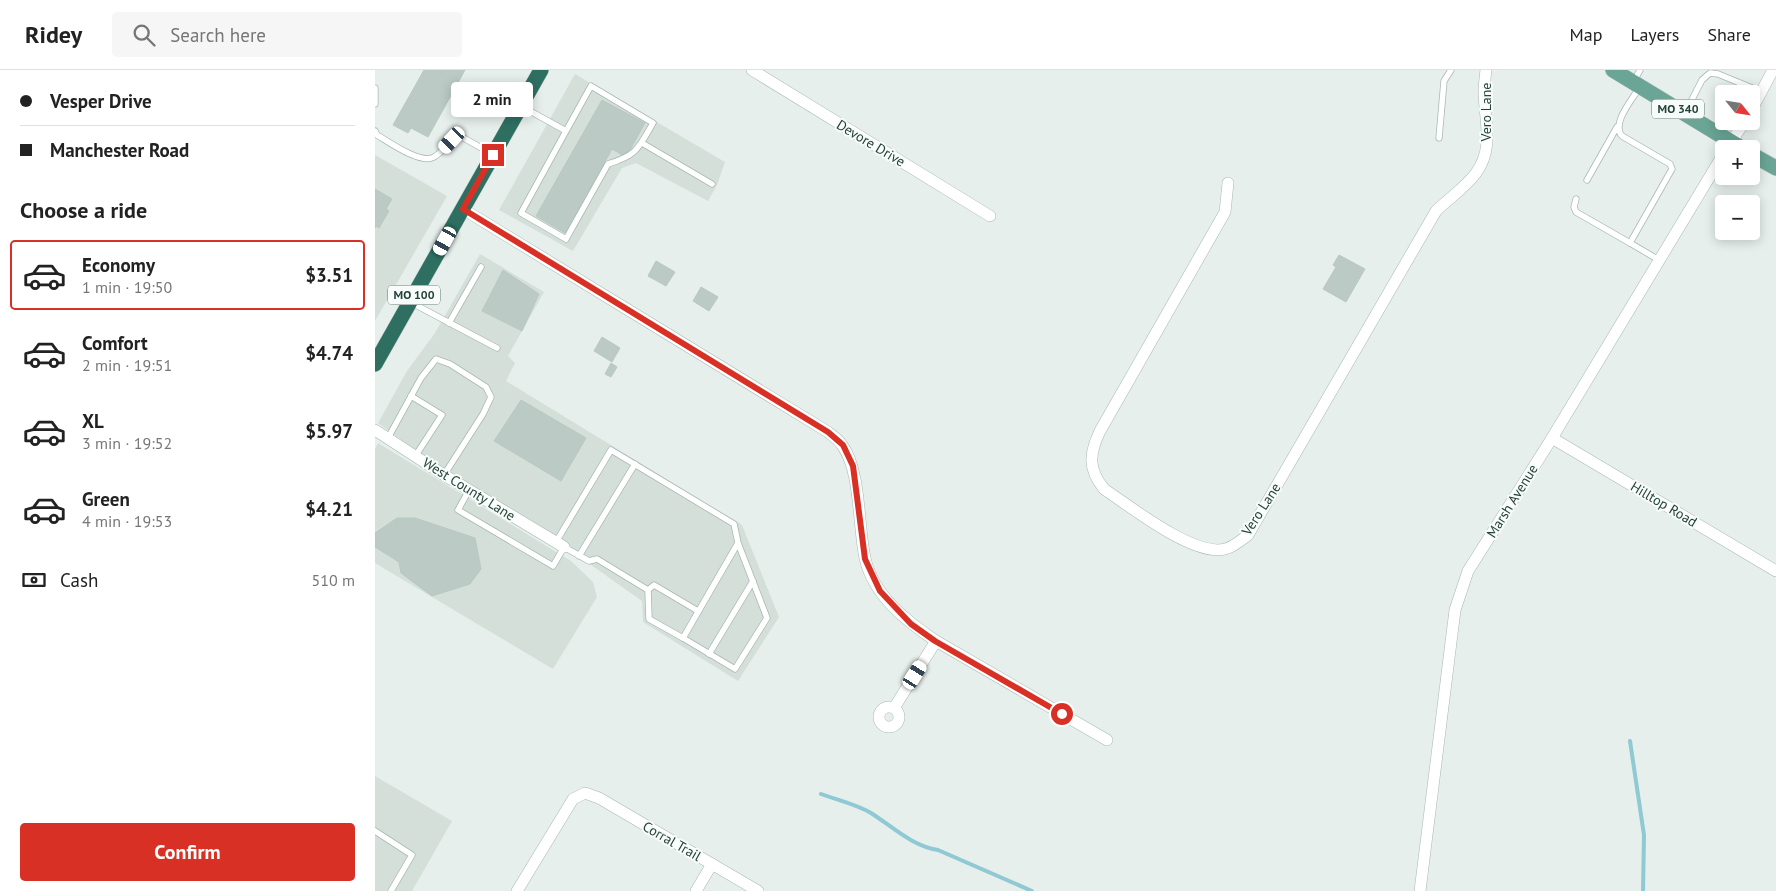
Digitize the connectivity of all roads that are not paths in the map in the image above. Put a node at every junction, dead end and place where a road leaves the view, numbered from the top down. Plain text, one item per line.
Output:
1 (541, 70) edge
2 (752, 70) edge
3 (1442, 70) edge
4 (1486, 70) edge
5 (1613, 70) edge
6 (1707, 70) edge
7 (1773, 70) edge
8 (1450, 72) edge
9 (1638, 80) edge
10 (1702, 80) junction
11 (375, 88) edge
12 (1762, 92) junction
13 (1760, 95) edge
14 (375, 104) edge
15 (521, 106) junction
16 (1685, 114) junction
17 (1617, 127) junction
18 (375, 131) edge
19 (566, 131) junction
20 (1439, 138) dead end
21 (1720, 140) edge
22 (642, 143) junction
23 (493, 155) junction
24 (1760, 159) edge
25 (1776, 168) edge
26 (1715, 173) edge
27 (1587, 180) dead end
28 (1228, 183) dead end
29 (712, 184) dead end
30 (1576, 199) dead end
31 (463, 209) junction
32 (991, 216) dead end
33 (1630, 243) junction
34 (1659, 260) junction
35 (481, 268) dead end
36 (410, 302) junction
37 (449, 323) junction
38 (497, 348) dead end
39 (375, 364) edge
40 (411, 396) junction
41 (375, 430) edge
42 (388, 438) junction
43 (1552, 438) junction
44 (417, 455) junction
45 (635, 464) junction
46 (444, 475) junction
47 (469, 490) junction
48 (738, 543) junction
49 (560, 544) junction
50 (579, 556) junction
51 (1776, 571) edge
52 (753, 581) junction
53 (648, 590) junction
54 (699, 611) junction
55 (683, 638) junction
56 (935, 641) junction
57 (709, 654) junction
58 (894, 708) dead end
59 (1107, 740) dead end
60 (375, 831) edge
61 (712, 864) junction
62 (391, 891) edge
63 (517, 891) edge
64 (696, 891) edge
65 (758, 891) edge
66 (1420, 891) edge

1 - 15 highway, MO 100
2 - 32 street, Devore Drive
3 - 8 lane
4 - 28 street, Vero Lane
5 - 9 main road, MO 340
6 - 10 lane
7 - 12 street
8 - 20 lane
9 - 16 main road, MO 340
9 - 17 lane
10 - 12 lane
10 - 16 lane
11 - 14 lane
12 - 13 street
15 - 19 lane
15 - 23 highway, MO 100
16 - 21 main road, MO 340
17 - 27 lane
17 - 33 lane
18 - 23 lane
19 - 22 lane
19 - 22 lane
22 - 29 lane
23 - 31 highway, MO 100
24 - 25 main road
26 - 34 street, Marsh Avenue
30 - 33 lane
31 - 36 highway, MO 100
31 - 56 street
33 - 34 lane
34 - 43 street, Marsh Avenue
35 - 37 lane
36 - 37 lane
36 - 39 highway, MO 100
37 - 38 lane
40 - 42 lane
40 - 44 lane
40 - 46 lane
41 - 42 street, West County Lane
42 - 44 street, West County Lane
43 - 51 street, Hilltop Road
43 - 66 street, Marsh Avenue
44 - 46 street, West County Lane
45 - 48 lane
45 - 49 lane
45 - 50 lane
46 - 47 street, West County Lane
47 - 49 street, West County Lane
47 - 49 lane
48 - 52 lane
48 - 54 lane
49 - 50 lane
50 - 53 lane
52 - 57 lane
52 - 57 lane
53 - 54 lane
53 - 55 lane
54 - 55 lane
55 - 57 lane
56 - 58 street
56 - 59 street
60 - 62 lane
61 - 63 street, Corral Trail
61 - 64 street
61 - 65 street, Corral Trail

